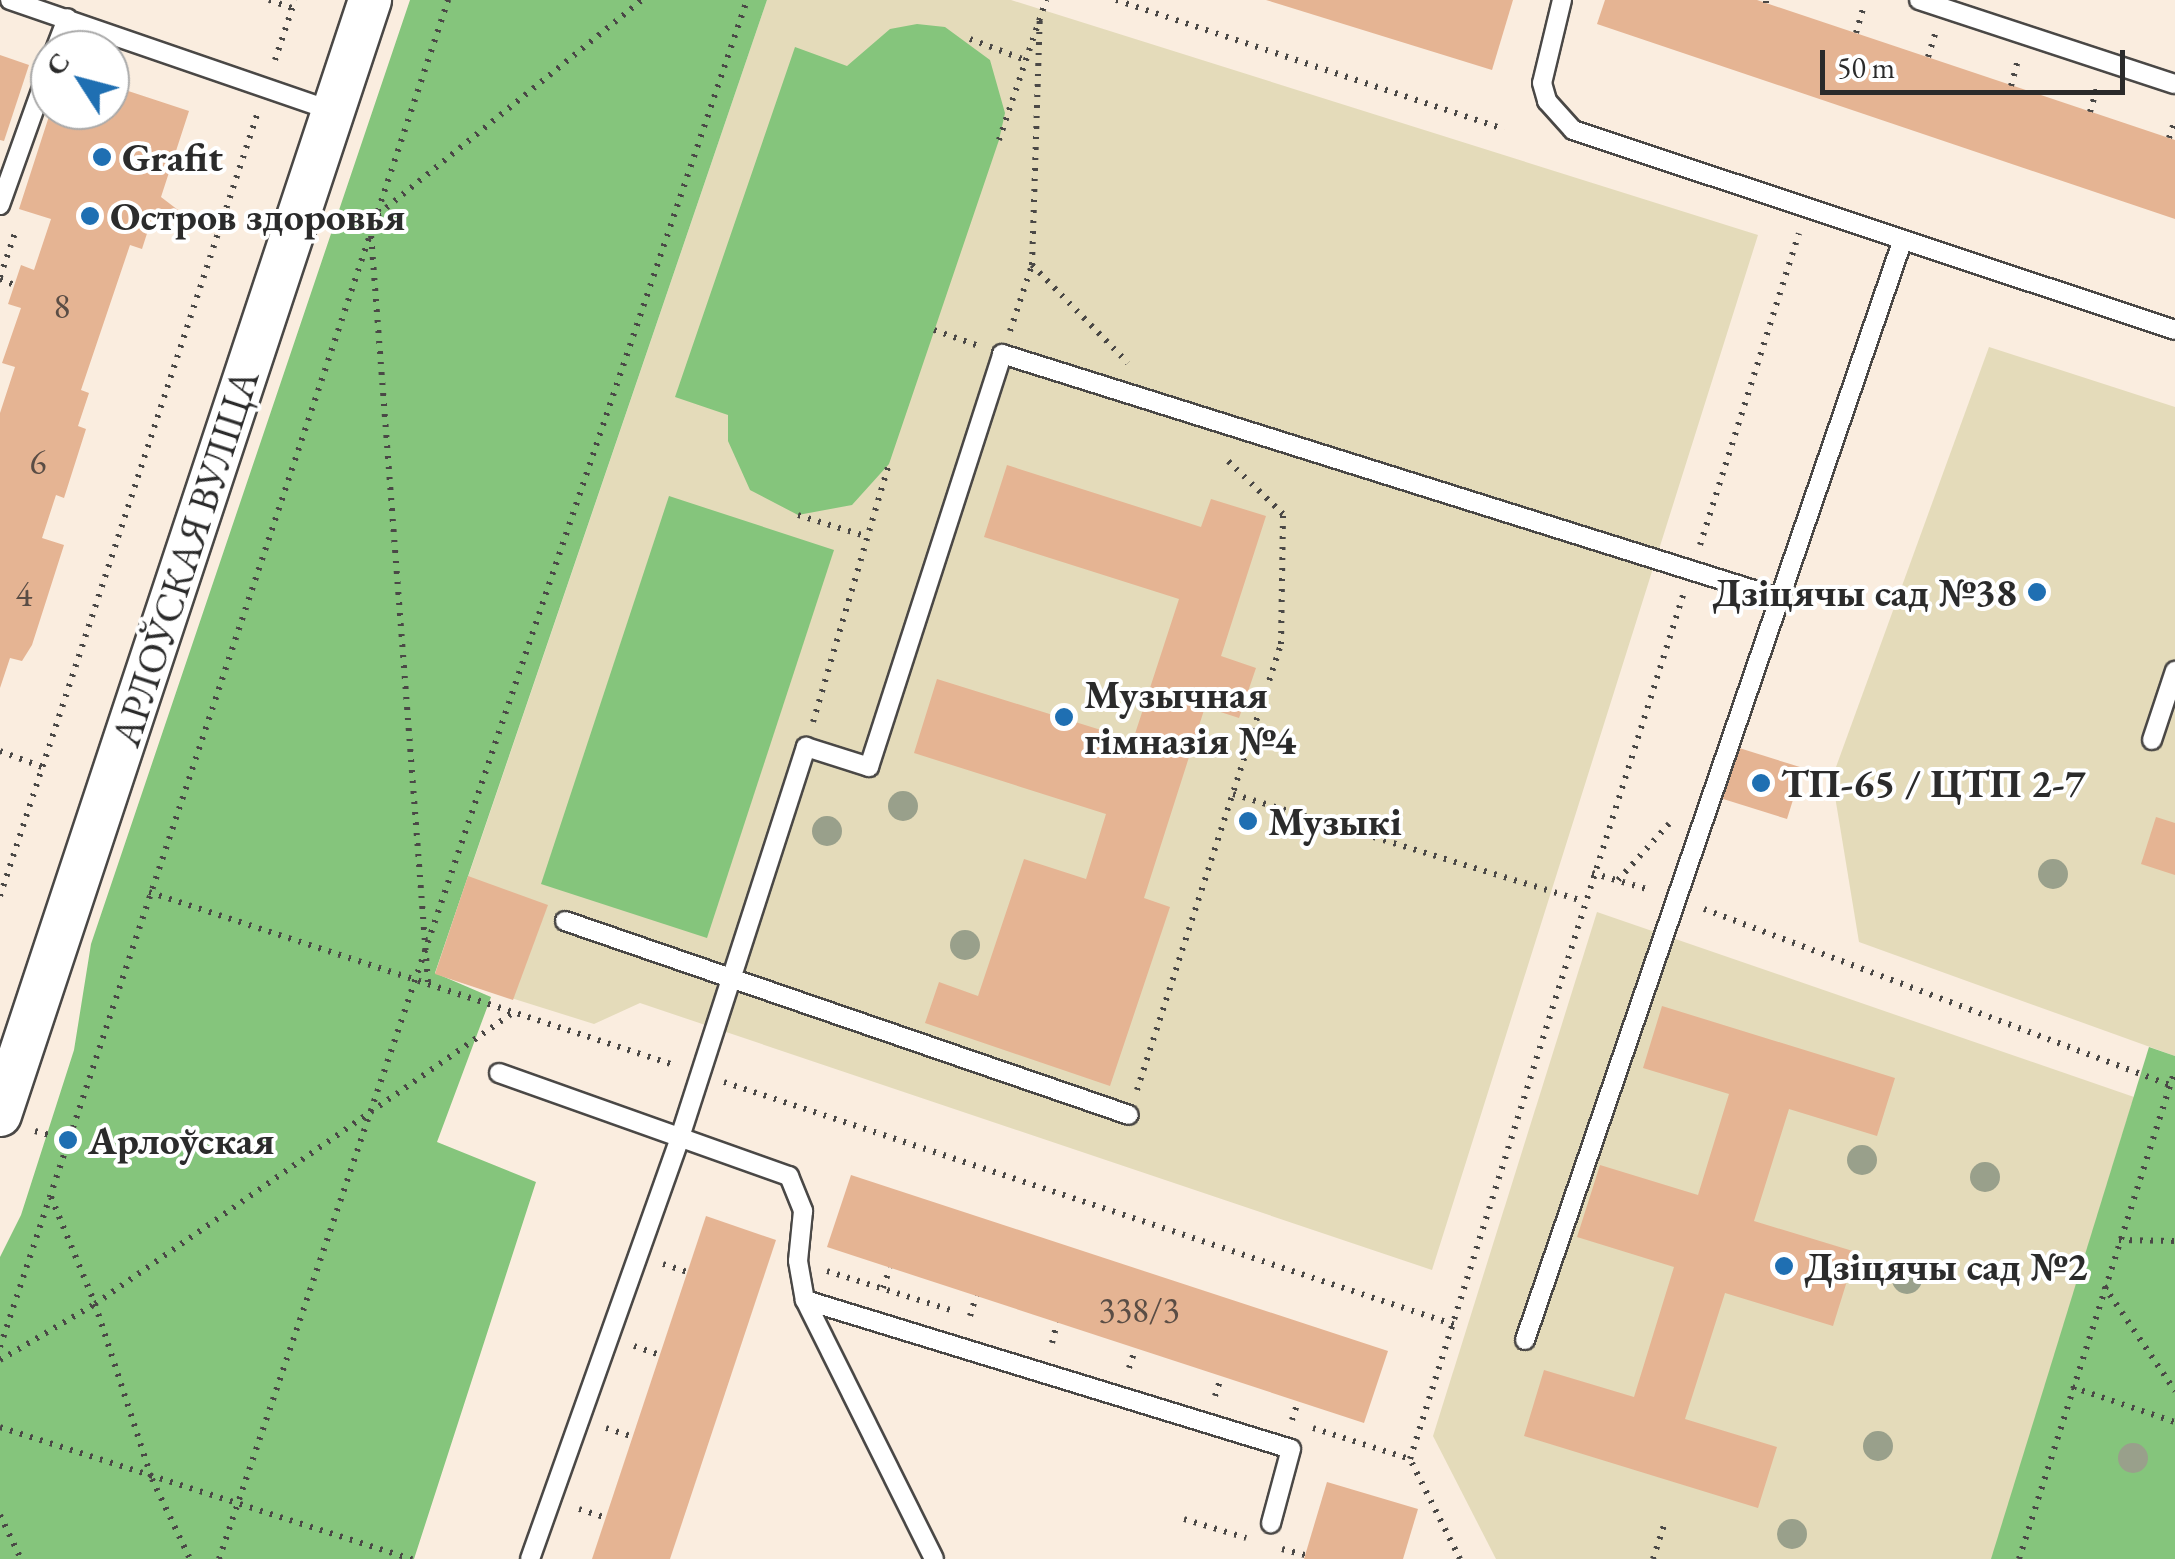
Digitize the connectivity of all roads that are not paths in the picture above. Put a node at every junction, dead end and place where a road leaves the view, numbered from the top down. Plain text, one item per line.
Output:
1 (10, 0) edge
2 (370, 0) edge
3 (1562, 0) edge
4 (1920, 0) edge
5 (67, 18) junction
6 (62, 30) edge
7 (2175, 84) edge
8 (333, 111) junction
9 (30, 122) edge
10 (1, 204) edge
11 (1902, 242) junction
12 (2175, 330) edge
13 (1779, 598) junction
14 (2175, 672) edge
15 (2152, 740) dead end
16 (565, 921) dead end
17 (734, 977) junction
18 (499, 1073) dead end
19 (0, 1115) edge
20 (1129, 1115) road end
21 (681, 1134) junction
22 (805, 1300) junction
23 (1526, 1340) dead end
24 (1270, 1523) dead end
25 (530, 1559) edge
26 (934, 1559) edge

1 - 5 lane
2 - 8 street, АРЛОЎСКАЯ ВУЛІЦА
3 - 11 lane
4 - 7 lane
5 - 6 lane
5 - 8 lane
8 - 19 street, АРЛОЎСКАЯ ВУЛІЦА
9 - 10 lane
11 - 12 lane
11 - 13 lane
13 - 17 lane
13 - 23 lane
14 - 15 lane
16 - 17 lane
17 - 20 lane
17 - 21 lane
18 - 21 lane
21 - 22 lane
21 - 25 lane
22 - 24 lane
22 - 26 lane

